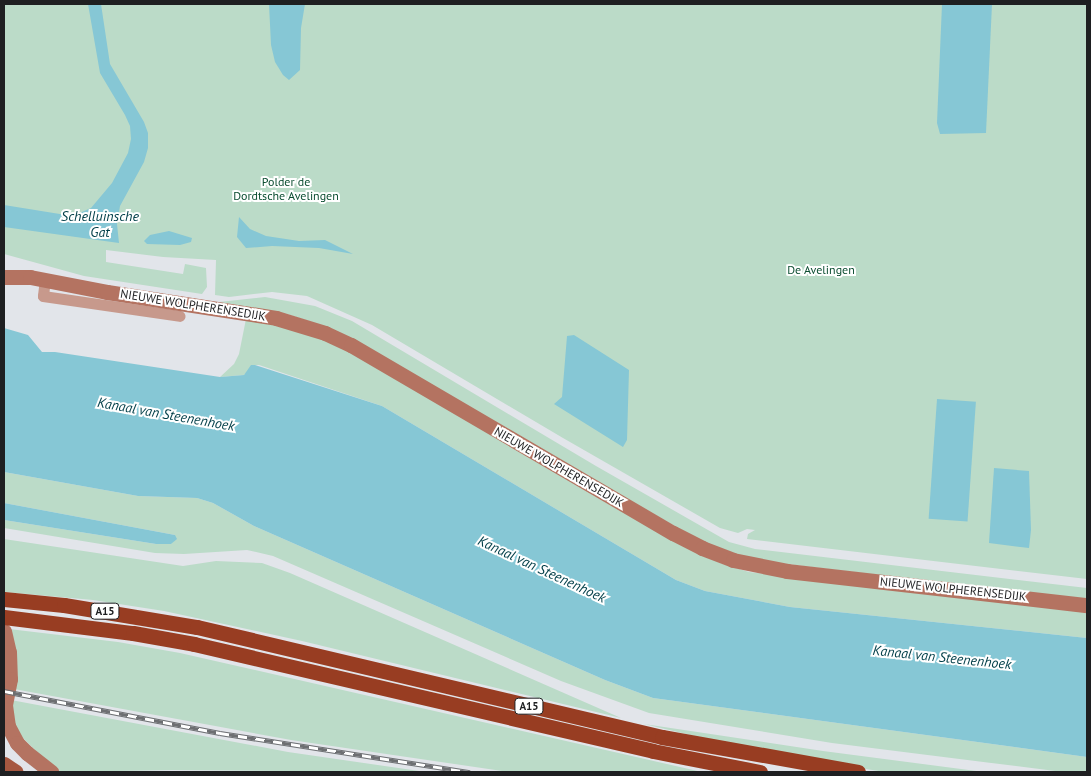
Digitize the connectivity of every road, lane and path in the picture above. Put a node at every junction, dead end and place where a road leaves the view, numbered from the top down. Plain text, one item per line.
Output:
1 (4, 277) edge
2 (45, 279) junction
3 (180, 316) dead end
4 (5, 599) edge
5 (1087, 605) edge
6 (8, 617) edge
7 (4, 631) edge
8 (4, 764) edge
9 (16, 772) edge
10 (51, 772) edge
11 (760, 772) edge
12 (858, 772) edge

1 - 2 street, NIEUWE WOLPHERENSEDIJK
2 - 3 street, NIEUWE WOLPHERENSEDIJK
2 - 5 street, NIEUWE WOLPHERENSEDIJK
4 - 12 highway, A15
6 - 11 highway, A15
7 - 10 street
8 - 9 main road

